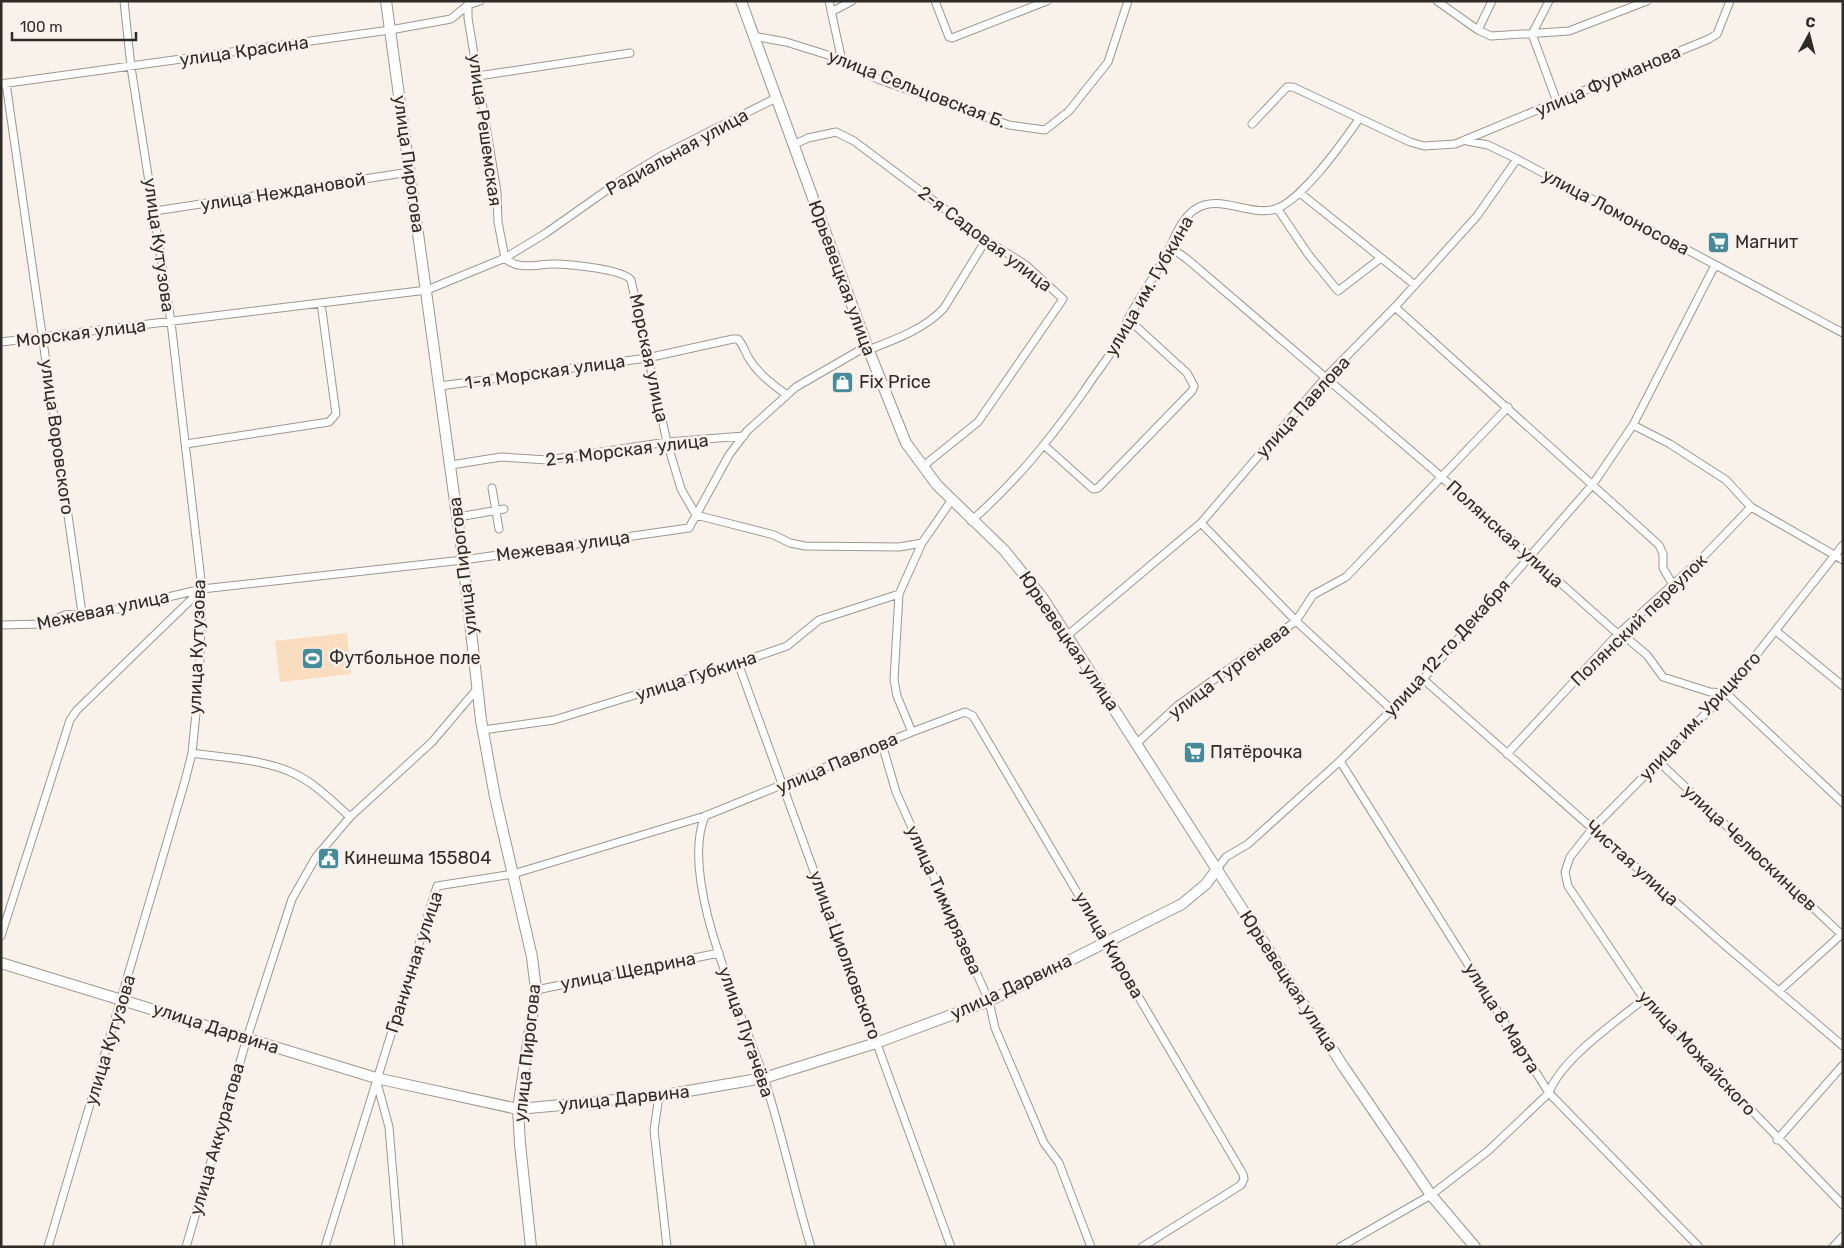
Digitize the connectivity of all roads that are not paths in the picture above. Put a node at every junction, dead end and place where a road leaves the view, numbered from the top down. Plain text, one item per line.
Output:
1 (124, 1) edge
2 (386, 1) edge
3 (480, 1) edge
4 (741, 1) edge
5 (828, 1) edge
6 (852, 1) edge
7 (935, 1) edge
8 (1047, 1) edge
9 (1128, 1) edge
10 (1437, 1) edge
11 (1492, 1) edge
12 (1549, 1) edge
13 (1647, 1) edge
14 (1730, 1) edge
15 (468, 3) edge
16 (831, 12) junction
17 (390, 30) junction
18 (1478, 30) junction
19 (1532, 34) junction
20 (753, 36) junction
21 (630, 53) dead end
22 (842, 61) junction
23 (131, 67) junction
24 (478, 76) junction
25 (4, 83) edge
26 (776, 98) junction
27 (1557, 102) junction
28 (1360, 119) junction
29 (1252, 124) dead end
30 (1467, 141) junction
31 (793, 145) junction
32 (1517, 159) junction
33 (410, 172) junction
34 (1300, 193) junction
35 (1278, 208) junction
36 (155, 211) junction
37 (986, 240) junction
38 (1170, 247) junction
39 (505, 258) junction
40 (1381, 258) junction
41 (1715, 265) junction
42 (1415, 285) junction
43 (427, 290) junction
44 (322, 303) junction
45 (1395, 307) junction
46 (1128, 319) junction
47 (171, 322) junction
48 (1843, 333) edge
49 (42, 336) junction
50 (1, 342) edge
51 (868, 348) junction
52 (647, 358) junction
53 (1325, 378) junction
54 (440, 386) junction
55 (787, 395) junction
56 (1508, 407) junction
57 (1633, 425) junction
58 (744, 436) junction
59 (667, 442) junction
60 (186, 444) junction
61 (1045, 446) junction
62 (451, 465) junction
63 (922, 467) junction
64 (1442, 478) junction
65 (1593, 484) junction
66 (492, 488) dead end
67 (951, 501) junction
68 (1751, 508) junction
69 (504, 509) dead end
70 (496, 510) junction
71 (696, 515) junction
72 (458, 517) junction
73 (971, 521) junction
74 (1201, 523) junction
75 (499, 529) dead end
76 (922, 543) junction
77 (1843, 545) edge
78 (1530, 556) junction
79 (1836, 556) junction
80 (463, 560) junction
81 (1843, 560) edge
82 (1673, 585) junction
83 (202, 589) junction
84 (899, 594) junction
85 (82, 613) junction
86 (1296, 621) junction
87 (1, 625) edge
88 (1776, 632) junction
89 (1618, 634) junction
90 (1068, 635) junction
91 (738, 663) junction
92 (1423, 679) junction
93 (1843, 686) edge
94 (477, 689) junction
95 (1726, 692) junction
96 (1392, 710) junction
97 (970, 713) joint
98 (483, 730) junction
99 (912, 732) junction
100 (1137, 743) junction
101 (882, 744) junction
102 (192, 753) junction
103 (1506, 754) junction
104 (1340, 762) junction
105 (1659, 762) junction
106 (784, 786) junction
107 (1843, 803) edge
108 (705, 816) junction
109 (350, 817) junction
110 (1593, 828) junction
111 (1216, 869) junction
112 (513, 874) junction
113 (1568, 886) joint
114 (1842, 934) edge
115 (1, 936) edge
116 (1107, 942) junction
117 (719, 953) junction
118 (1, 962) edge
119 (536, 990) junction
120 (1779, 991) junction
121 (122, 998) junction
122 (1644, 1000) junction
123 (989, 1001) junction
124 (247, 1038) junction
125 (876, 1043) junction
126 (1843, 1046) edge
127 (1843, 1065) edge
128 (376, 1078) junction
129 (764, 1078) junction
130 (1549, 1093) junction
131 (659, 1096) junction
132 (518, 1109) junction
133 (1777, 1140) junction
134 (1431, 1195) junction
135 (1843, 1205) edge
136 (1843, 1236) edge
137 (48, 1247) edge
138 (186, 1247) edge
139 (325, 1247) edge
140 (399, 1247) edge
141 (531, 1247) edge
142 (667, 1247) edge
143 (811, 1247) edge
144 (951, 1247) edge
145 (1091, 1247) edge
146 (1142, 1247) edge
147 (1340, 1247) edge
148 (1475, 1247) edge
149 (1699, 1247) edge
150 (1833, 1247) edge

1 - 23 street, улица Кутузова
2 - 17 street, улица Пирогова
3 - 15 street, улица Красина
4 - 20 street, Юрьевецкая улица
5 - 16 street
6 - 16 street
7 - 8 street
9 - 22 street, улица Сельцовская Б.
10 - 18 street
11 - 18 street
12 - 19 street
13 - 19 street
14 - 27 street, улица Фурманова
15 - 17 street, улица Красина
15 - 24 street, улица Решемская
16 - 22 street
17 - 23 street, улица Красина
17 - 33 street, улица Пирогова
18 - 19 street
19 - 27 street
20 - 22 street, улица Сельцовская Б.
20 - 26 street, Юрьевецкая улица
21 - 24 street
23 - 25 street, улица Красина
23 - 36 street, улица Кутузова
24 - 39 street, улица Решемская
25 - 49 street, улица Воровского
26 - 31 street, Юрьевецкая улица
26 - 39 street, Радиальная улица
27 - 30 street, улица Фурманова
28 - 29 street
28 - 30 street
28 - 34 street
30 - 32 street, улица Ломоносова
31 - 37 street, 2-я Садовая улица
31 - 51 street, Юрьевецкая улица
32 - 41 street, улица Ломоносова
32 - 42 street, улица Павлова
33 - 36 street, улица Неждановой
33 - 43 street, улица Пирогова
34 - 35 street
34 - 40 street
35 - 38 street, улица им. Губкина
35 - 40 street
36 - 47 street, улица Кутузова
37 - 51 street, Межевая улица
37 - 63 street, 2-я Садовая улица
38 - 46 street, улица им. Губкина
38 - 53 street, Полянская улица
39 - 43 street, Морская улица
39 - 52 street, Морская улица
40 - 42 street
41 - 48 street, улица Ломоносова
41 - 57 street, улица 12-го Декабря
42 - 45 street, улица Павлова
43 - 44 street, Морская улица
43 - 54 street, улица Пирогова
44 - 47 street, Морская улица
44 - 60 street
45 - 53 street, улица Павлова
45 - 56 street
46 - 61 street, улица им. Губкина
46 - 61 street
47 - 49 street, Морская улица
47 - 60 street, улица Кутузова
49 - 50 street, Морская улица
49 - 85 street, улица Воровского
51 - 55 street, Межевая улица
51 - 63 street, Юрьевецкая улица
52 - 54 street, 1-я Морская улица
52 - 55 street, 1-я Морская улица
52 - 59 street, Морская улица
53 - 64 street, Полянская улица
53 - 74 street, улица Павлова
54 - 62 street, улица Пирогова
55 - 58 street, Межевая улица
56 - 64 street, улица Тургенева
56 - 65 street
57 - 65 street, улица 12-го Декабря
57 - 68 street
58 - 59 street, 2-я Морская улица
58 - 71 street, Межевая улица
59 - 62 street, 2-я Морская улица
59 - 71 street, Морская улица
60 - 83 street, улица Кутузова
61 - 73 street, улица им. Губкина
62 - 72 street, улица Пирогова
63 - 67 street, Юрьевецкая улица
64 - 78 street, Полянская улица
64 - 86 street, улица Тургенева
65 - 78 street, улица 12-го Декабря
65 - 82 street
66 - 70 street
67 - 73 street, Юрьевецкая улица
67 - 76 street
68 - 79 street
68 - 82 street, Полянский переулок
69 - 70 street
70 - 72 street
70 - 75 street
71 - 76 street
71 - 80 street, Межевая улица
72 - 80 street, улица Пирогова
73 - 90 street, Юрьевецкая улица
74 - 86 street
74 - 90 street, улица Павлова
76 - 84 street
77 - 79 street, улица им. Урицкого
78 - 89 street, Полянская улица
78 - 92 street, улица 12-го Декабря
79 - 81 street
79 - 88 street, улица им. Урицкого
80 - 83 street, Межевая улица
80 - 94 street, улица Пирогова
82 - 89 street, Полянский переулок
83 - 85 street, Межевая улица
83 - 102 street, улица Кутузова
83 - 115 street
84 - 91 street, улица Губкина
84 - 99 street
85 - 87 street, Межевая улица
86 - 96 street
86 - 100 street, улица Тургенева
88 - 93 street
88 - 95 street, улица им. Урицкого
89 - 95 street, Полянская улица
89 - 103 street, Полянский переулок
90 - 100 street, Юрьевецкая улица
91 - 98 street, улица Губкина
91 - 106 street, улица Циолковского
92 - 96 street, улица 12-го Декабря
92 - 103 street, Чистая улица
94 - 98 street, улица Пирогова
94 - 109 street, улица Аккуратова
95 - 105 street, улица им. Урицкого
95 - 107 street
96 - 104 street, улица 12-го Декабря
97 - 99 street, улица Павлова
97 - 116 street, улица Кирова
98 - 112 street, улица Пирогова
99 - 101 street, улица Павлова
100 - 111 street, Юрьевецкая улица
101 - 106 street, улица Павлова
101 - 123 street, улица Тимирязева
102 - 109 street
102 - 121 street, улица Кутузова
103 - 110 street, Чистая улица
104 - 111 street, улица 12-го Декабря
104 - 130 street, улица 8 Марта
105 - 110 street, улица им. Урицкого
105 - 114 street, улица Челюскинцев
106 - 108 street, улица Павлова
106 - 125 street, улица Циолковского
108 - 112 street, Граничная улица
108 - 117 street, улица Пугачёва
109 - 124 street, улица Аккуратова
110 - 113 street, улица им. Урицкого
110 - 120 street, Чистая улица
111 - 116 street, улица Дарвина
111 - 134 street, Юрьевецкая улица
112 - 119 street, улица Пирогова
112 - 128 street, Граничная улица
113 - 122 street, улица Можайского
114 - 120 street
116 - 123 street, улица Дарвина
116 - 146 street, улица Кирова
117 - 119 street, улица Щедрина
117 - 129 street, улица Пугачёва
118 - 121 street, улица Дарвина
119 - 132 street, улица Пирогова
120 - 126 street, Чистая улица
121 - 124 street, улица Дарвина
121 - 137 street, улица Кутузова
122 - 130 street
122 - 133 street, улица Можайского
123 - 125 street, улица Дарвина
123 - 145 street, улица Тимирязева
124 - 128 street, улица Дарвина
124 - 138 street, улица Аккуратова
125 - 129 street, улица Дарвина
125 - 144 street, улица Циолковского
127 - 133 street
128 - 132 street, улица Дарвина
128 - 139 street, Граничная улица
128 - 140 street
129 - 131 street, улица Дарвина
129 - 143 street, улица Пугачёва
130 - 134 street
130 - 149 street, улица 8 Марта
131 - 132 street, улица Дарвина
131 - 142 street
132 - 141 street, улица Пирогова
133 - 135 street, улица Можайского
134 - 147 street
134 - 148 street, Юрьевецкая улица
136 - 150 street

